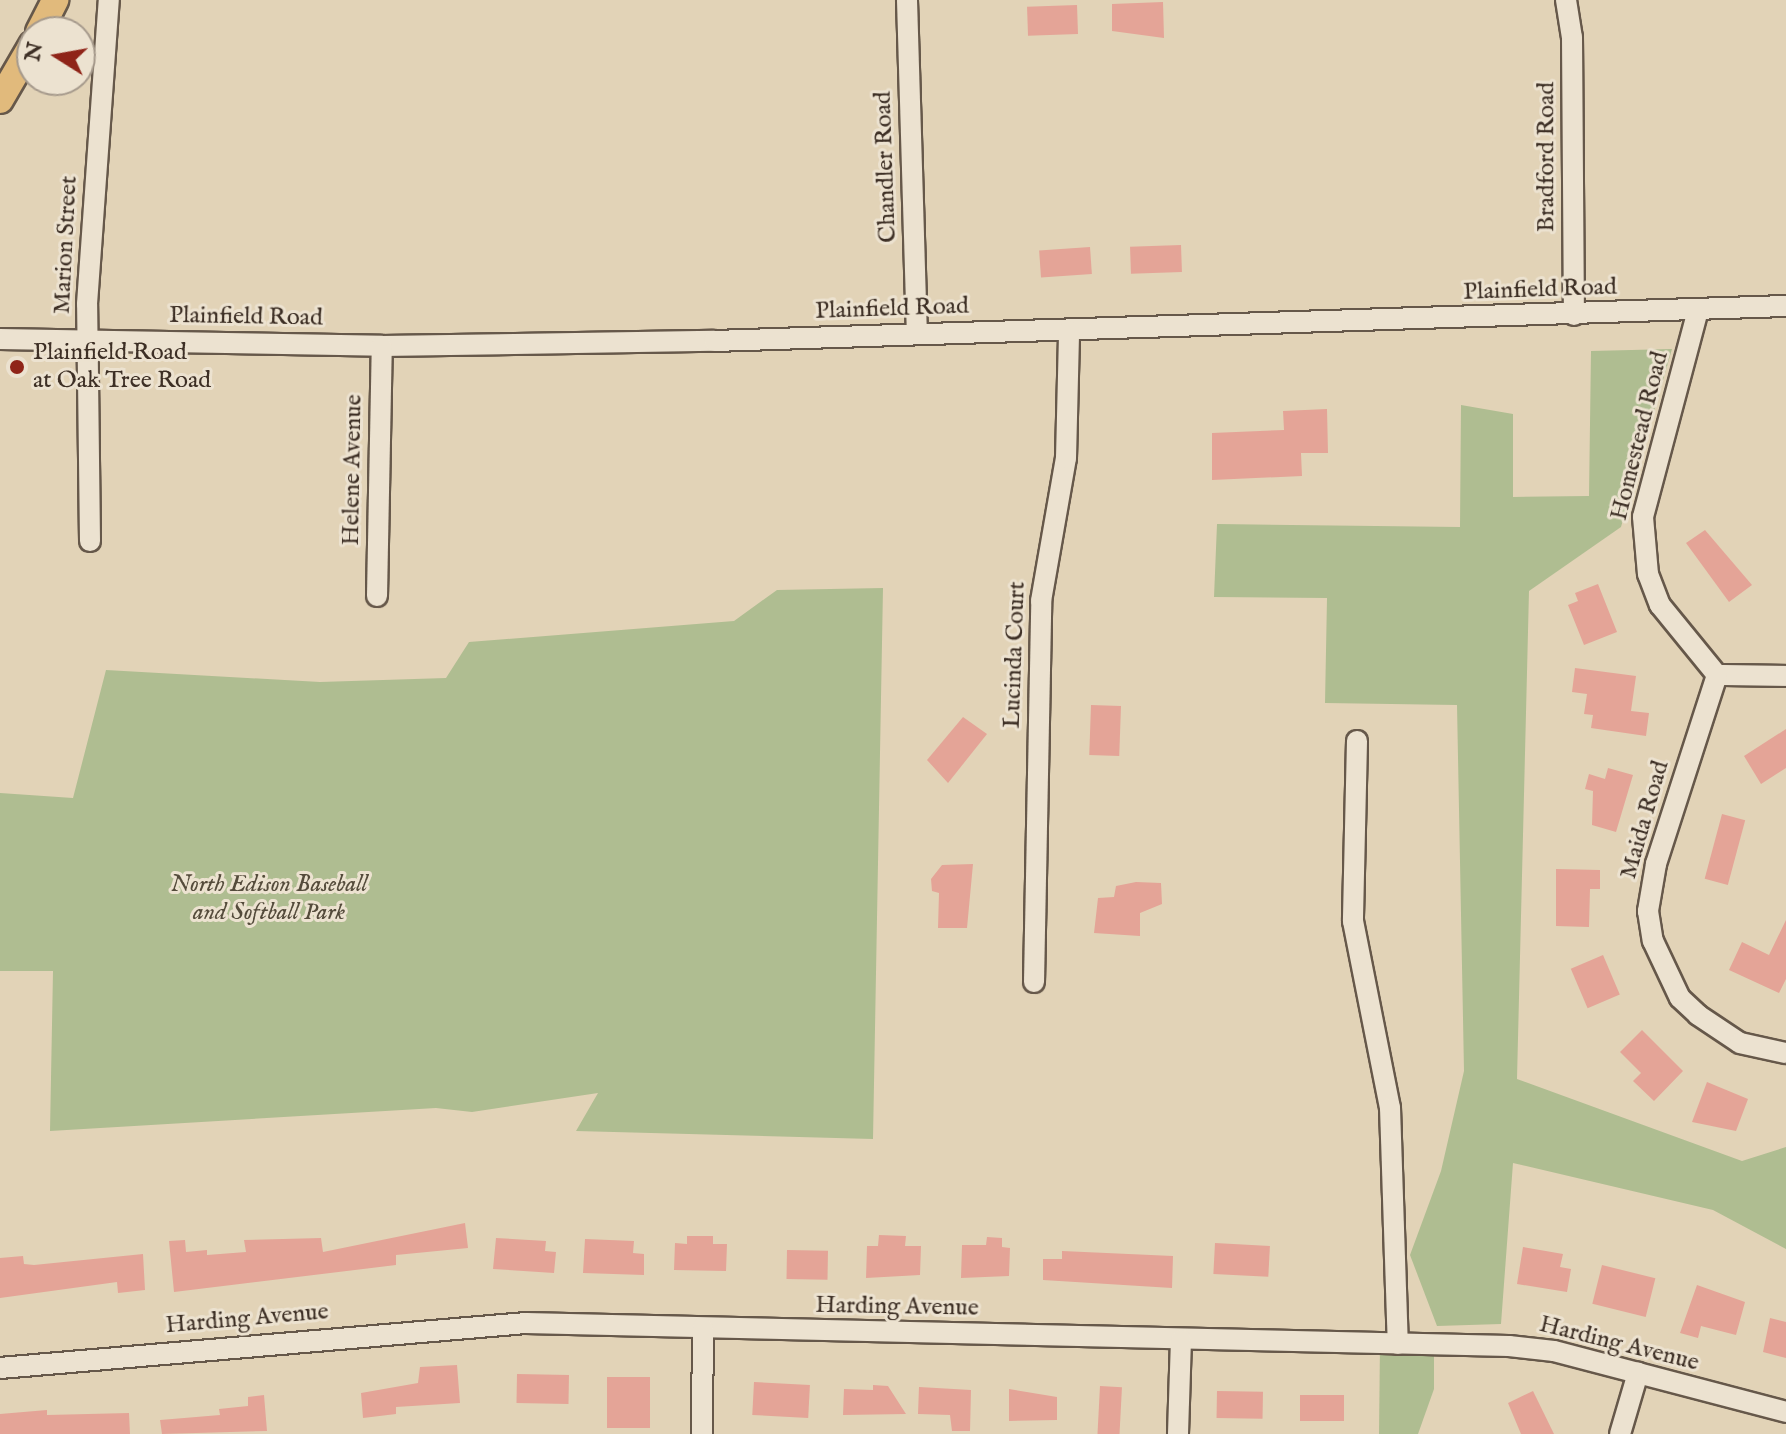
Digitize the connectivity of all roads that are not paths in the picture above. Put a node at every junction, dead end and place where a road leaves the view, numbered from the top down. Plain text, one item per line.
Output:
1 (109, 0) edge
2 (907, 0) edge
3 (1566, 0) edge
4 (16, 72) edge
5 (0, 100) edge
6 (1786, 306) edge
7 (1698, 310) junction
8 (1574, 315) junction
9 (1069, 331) junction
10 (917, 333) junction
11 (5, 336) edge
12 (88, 340) junction
13 (382, 346) junction
14 (90, 541) dead end
15 (377, 596) dead end
16 (1717, 675) junction
17 (1786, 676) edge
18 (1357, 741) dead end
19 (1034, 982) dead end
20 (1786, 1053) edge
21 (703, 1328) junction
22 (1181, 1340) junction
23 (1398, 1344) junction
24 (0, 1368) edge
25 (1638, 1373) junction
26 (1786, 1412) edge
27 (702, 1434) edge
28 (1178, 1434) edge
29 (1620, 1434) edge

1 - 12 street, Marion Street
2 - 10 street, Chandler Road
3 - 8 street, Bradford Road
4 - 5 main road
6 - 7 street, Plainfield Road
7 - 8 street, Plainfield Road
7 - 16 street, Homestead Road
8 - 9 street, Plainfield Road
9 - 10 street, Plainfield Road
9 - 19 street, Lucinda Court
10 - 13 street, Plainfield Road
11 - 12 street, Plainfield Road
12 - 13 street, Plainfield Road
12 - 14 street, Marion Street
13 - 15 street, Helene Avenue
16 - 17 street
16 - 20 street, Maida Road
18 - 23 street
21 - 22 street, Harding Avenue
21 - 24 street, Harding Avenue
21 - 27 street
22 - 23 street, Harding Avenue
22 - 28 street
23 - 25 street, Harding Avenue
25 - 26 street, Harding Avenue
25 - 29 street

